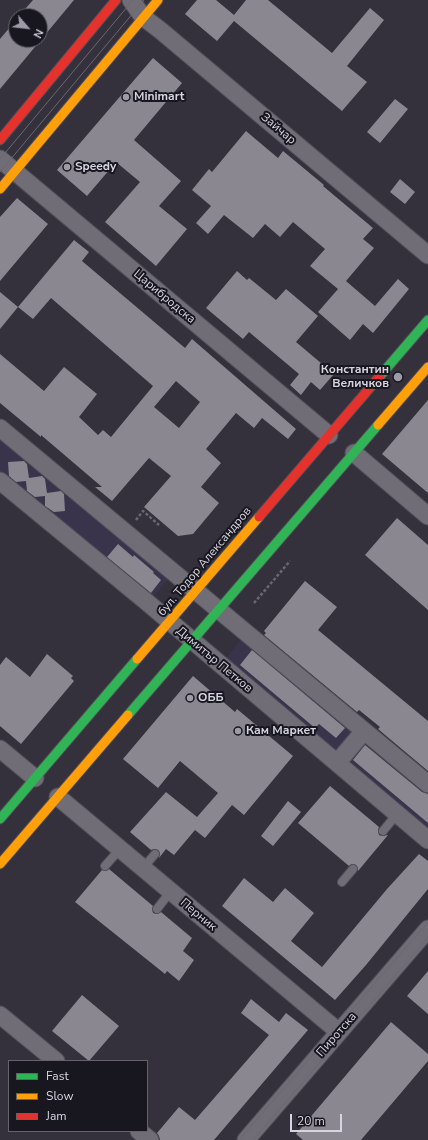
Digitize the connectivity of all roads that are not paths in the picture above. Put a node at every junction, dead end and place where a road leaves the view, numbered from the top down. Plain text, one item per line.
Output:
1 (116, 0) edge
2 (131, 0) edge
3 (158, 0) edge
4 (143, 17) junction
5 (0, 140) edge
6 (0, 159) edge
7 (15, 171) junction
8 (0, 189) edge
9 (428, 255) edge
10 (428, 320) edge
11 (428, 367) edge
12 (0, 428) edge
13 (329, 435) junction
14 (354, 453) junction
15 (0, 481) edge
16 (428, 516) edge
17 (196, 591) junction
18 (219, 610) junction
19 (170, 622) junction
20 (193, 642) junction
21 (364, 731) junction
22 (0, 749) edge
23 (337, 763) junction
24 (36, 778) junction
25 (428, 784) edge
26 (58, 797) junction
27 (397, 814) junction
28 (0, 819) edge
29 (383, 831) dead end
30 (428, 840) edge
31 (120, 849) junction
32 (155, 854) dead end
33 (0, 864) edge
34 (105, 866) dead end
35 (143, 868) junction
36 (353, 869) dead end
37 (342, 882) dead end
38 (171, 891) junction
39 (157, 909) dead end
40 (428, 929) edge
41 (0, 1015) edge
42 (339, 1032) junction
43 (55, 1060) edge
44 (140, 1132) edge
45 (150, 1140) edge
46 (246, 1140) edge

1 - 5 main road
2 - 4 street, Зайчар
3 - 4 main road
4 - 7 main road
4 - 9 street, Зайчар
6 - 7 street, Царибродска
7 - 8 main road
7 - 13 street, Царибродска
10 - 13 main road, бул. Тодор Александров
11 - 14 main road
12 - 17 street
13 - 17 main road, бул. Тодор Александров
14 - 16 street
14 - 18 main road
15 - 19 street, Димитър Петков
17 - 18 street
17 - 19 main road, бул. Тодор Александров
18 - 20 main road
18 - 21 street
19 - 20 street, Димитър Петков
19 - 24 main road, бул. Тодор Александров
20 - 23 street, Димитър Петков
20 - 26 main road
21 - 23 street
21 - 25 street
22 - 24 street
23 - 27 street, Димитър Петков
24 - 28 main road, бул. Тодор Александров
26 - 31 street, Перник
26 - 33 main road
27 - 29 lane
27 - 30 street, Димитър Петков
31 - 34 lane
31 - 35 street, Перник
32 - 35 lane
35 - 38 street, Перник
36 - 37 lane
38 - 39 lane
38 - 42 street, Перник
40 - 42 street, Пиротска
41 - 43 street
42 - 46 street, Пиротска
44 - 45 street

